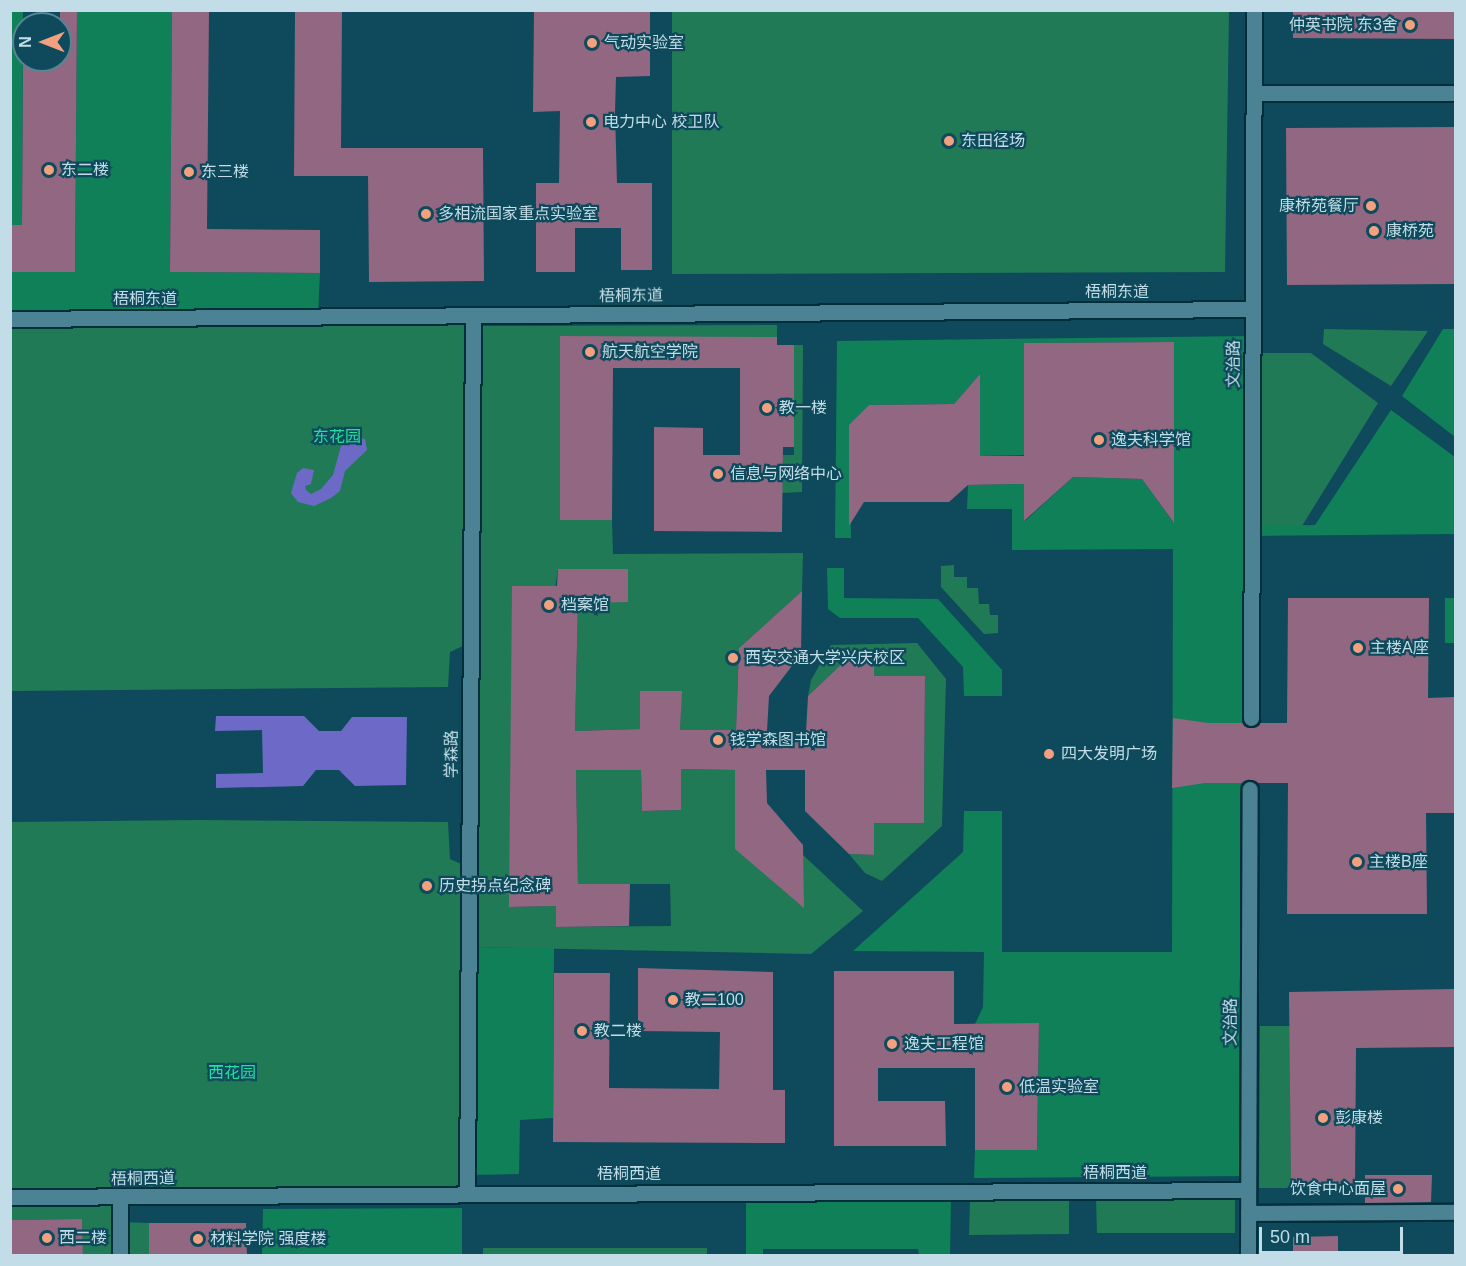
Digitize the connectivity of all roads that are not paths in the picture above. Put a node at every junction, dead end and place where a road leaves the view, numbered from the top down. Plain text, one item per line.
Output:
1 (1254, 10) edge
2 (1254, 93) junction
3 (1455, 93) edge
4 (1253, 309) junction
5 (473, 315) junction
6 (10, 319) edge
7 (1251, 718) dead end
8 (1250, 789) dead end
9 (1248, 1190) junction
10 (467, 1194) junction
11 (10, 1197) edge
12 (120, 1197) junction
13 (1455, 1212) edge
14 (1248, 1213) junction
15 (120, 1256) edge
16 (1248, 1256) edge

1 - 2 street, 文治路
2 - 3 street
2 - 4 street, 文治路
4 - 5 street, 梧桐东道
4 - 7 street, 文治路
5 - 6 street, 梧桐东道
5 - 10 street, 学森路
8 - 9 street, 文治路
9 - 10 street, 梧桐西道
9 - 14 street, 文治路
10 - 12 street, 梧桐西道
11 - 12 street, 梧桐西道
12 - 15 street
13 - 14 street
14 - 16 street, 文治路

